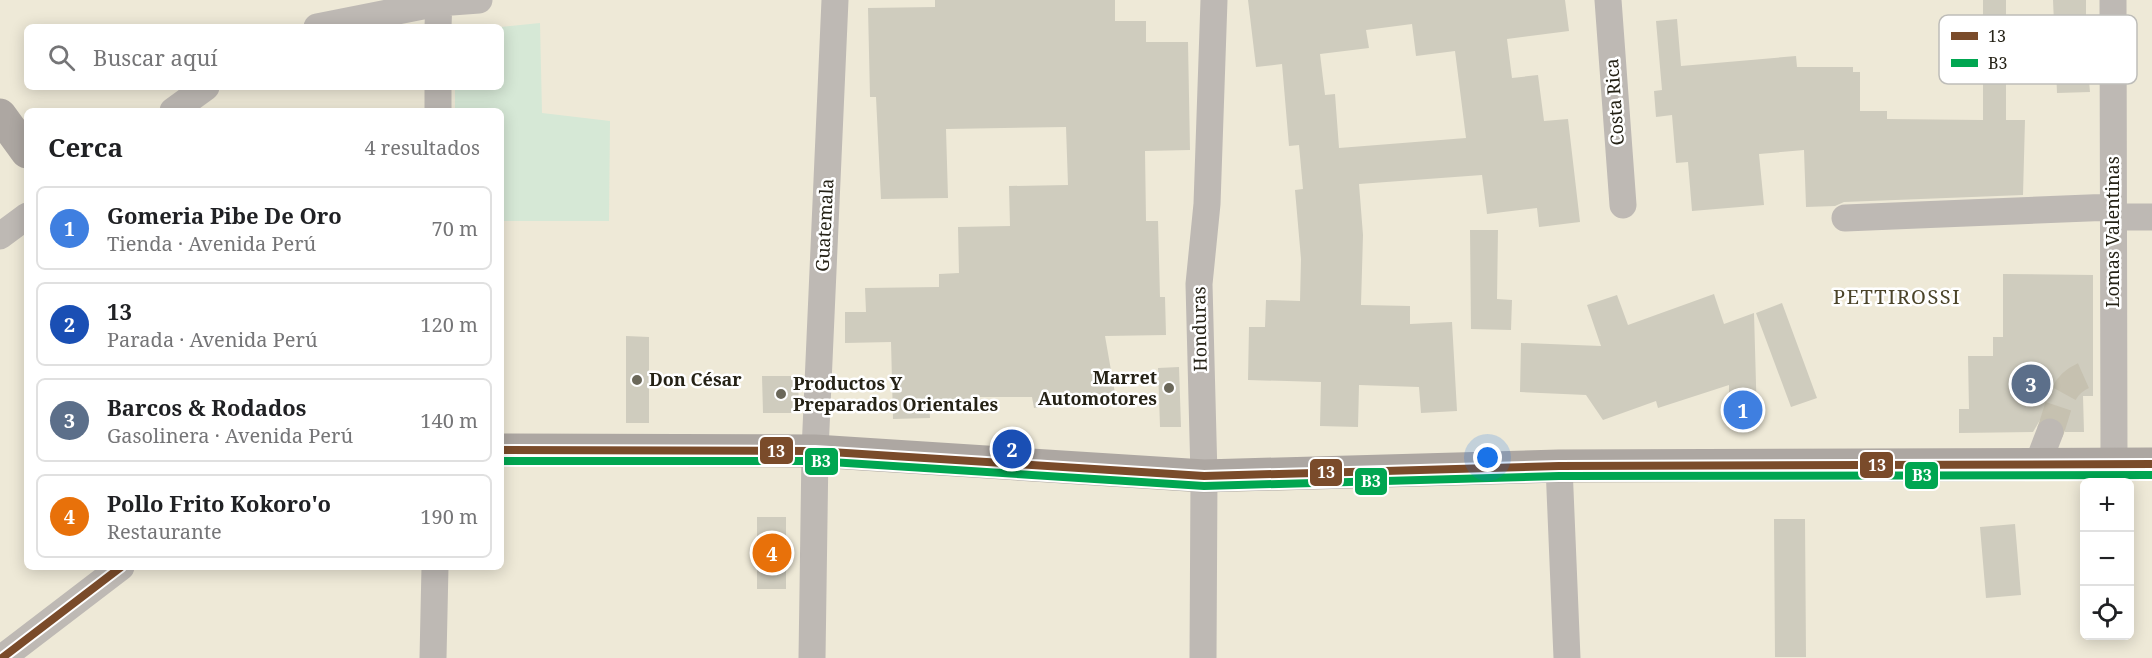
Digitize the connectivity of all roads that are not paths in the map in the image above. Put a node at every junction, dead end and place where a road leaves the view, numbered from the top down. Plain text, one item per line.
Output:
1 (479, 0) edge
2 (835, 0) edge
3 (1214, 0) edge
4 (1608, 0) edge
5 (439, 10) edge
6 (339, 24) edge
7 (2113, 84) edge
8 (202, 90) edge
9 (438, 90) edge
10 (177, 108) edge
11 (438, 108) edge
12 (0, 115) edge
13 (24, 148) edge
14 (1623, 205) dead end
15 (2113, 212) junction
16 (2152, 217) edge
17 (24, 218) edge
18 (1845, 218) dead end
19 (0, 236) edge
20 (2050, 432) tunnel mouth
21 (504, 450) edge
22 (815, 451) junction
23 (2114, 463) junction
24 (2038, 464) junction
25 (2152, 464) edge
26 (1559, 466) junction
27 (1204, 476) junction
28 (117, 570) edge
29 (435, 570) edge
30 (2, 658) edge
31 (433, 658) edge
32 (812, 658) edge
33 (1203, 658) edge
34 (1567, 658) edge

1 - 5 street
2 - 22 street, Guatemala
3 - 27 street, Honduras
4 - 14 street, Costa Rica
5 - 6 street
7 - 15 street, Lomas Valentinas
8 - 10 street
9 - 11 street
12 - 13 main road
15 - 16 street
15 - 18 street
15 - 23 street, Lomas Valentinas
17 - 19 street
20 - 24 street
21 - 22 main road
22 - 27 main road
22 - 32 street, Guatemala
23 - 24 main road
23 - 25 main road
24 - 26 main road
26 - 27 main road
26 - 34 street
27 - 33 street, Honduras
28 - 30 street
29 - 31 street

